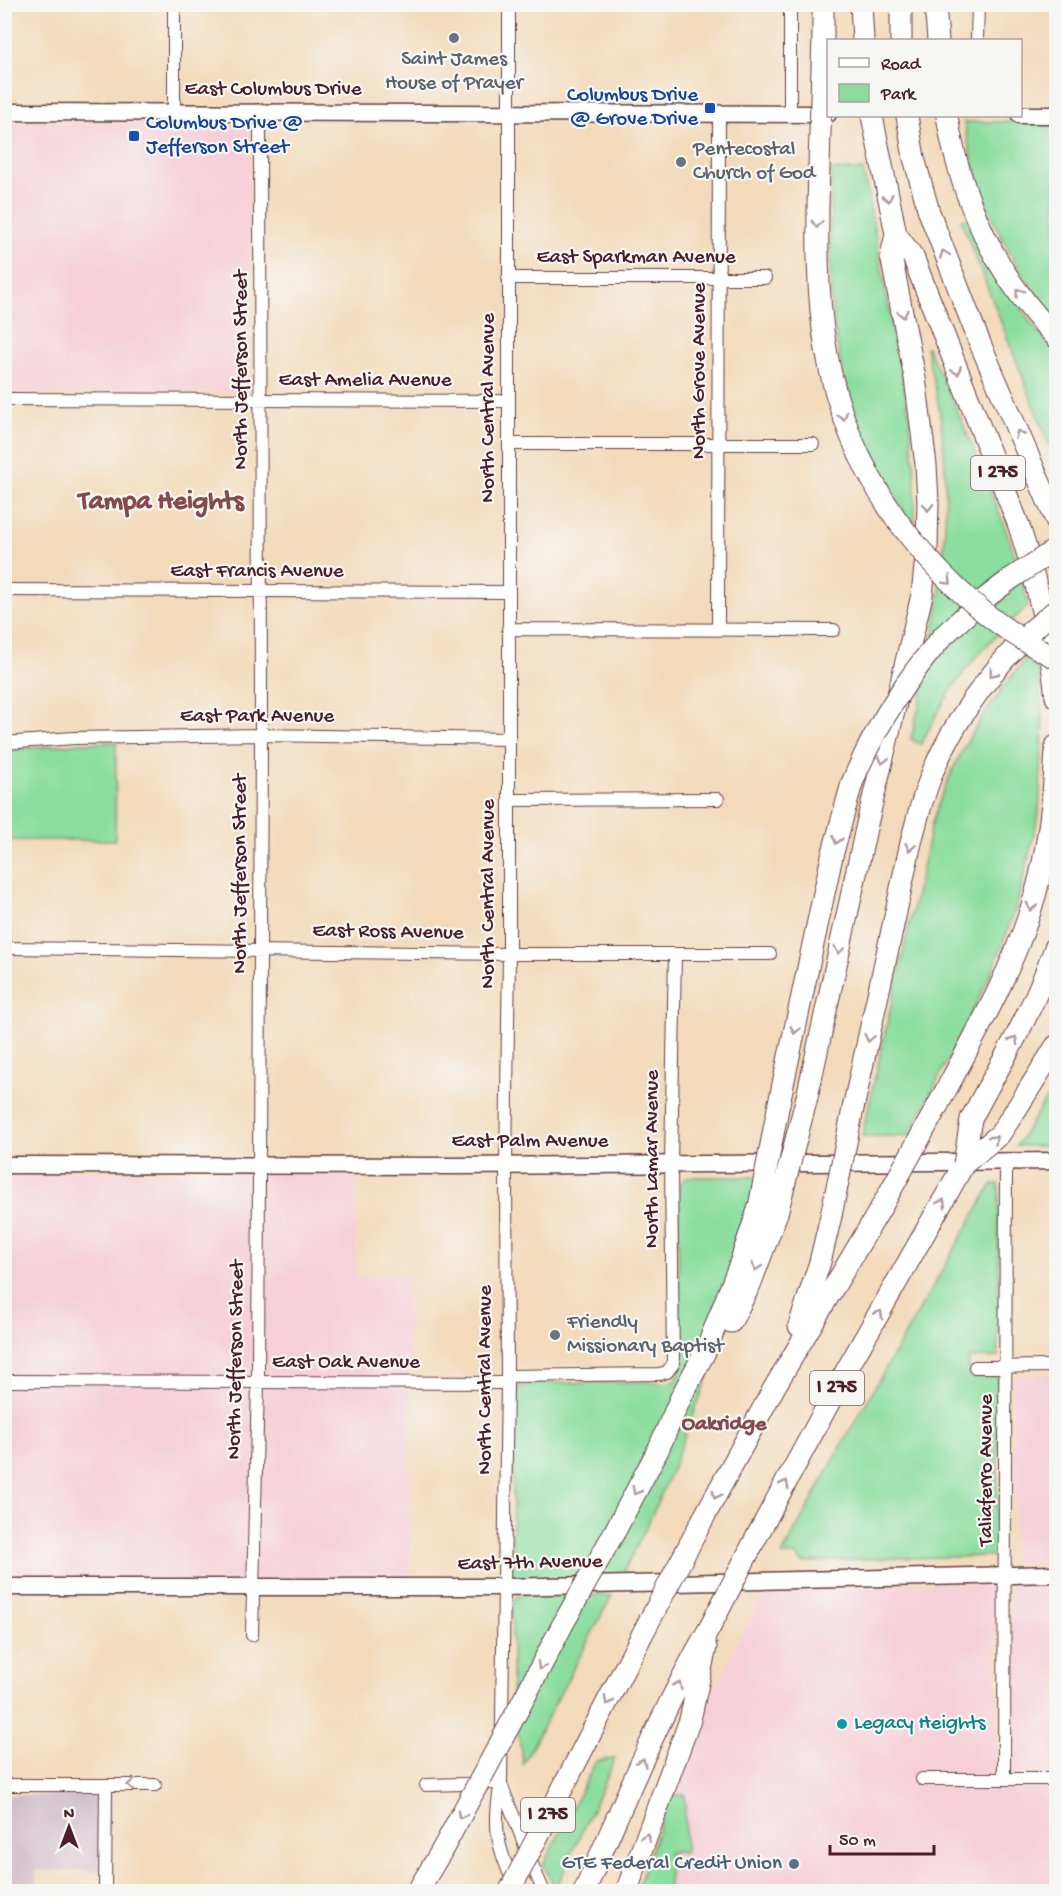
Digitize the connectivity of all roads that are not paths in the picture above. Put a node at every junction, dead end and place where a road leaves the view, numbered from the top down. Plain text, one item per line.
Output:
1 (174, 4) edge
2 (510, 4) edge
3 (790, 4) edge
4 (823, 4) edge
5 (861, 4) edge
6 (901, 4) edge
7 (935, 4) edge
8 (978, 4) edge
9 (862, 39) edge
10 (901, 39) edge
11 (938, 39) edge
12 (977, 39) edge
13 (4, 112) edge
14 (174, 112) junction
15 (260, 113) junction
16 (510, 113) junction
17 (720, 114) junction
18 (790, 114) junction
19 (827, 114) edge
20 (1022, 115) edge
21 (1056, 116) edge
22 (872, 117) edge
23 (907, 117) edge
24 (947, 117) edge
25 (896, 234) junction
26 (720, 277) junction
27 (508, 278) junction
28 (765, 278) dead end
29 (1056, 337) edge
30 (4, 399) edge
31 (262, 400) junction
32 (509, 401) junction
33 (719, 443) junction
34 (509, 444) junction
35 (813, 444) dead end
36 (1056, 520) edge
37 (1056, 549) edge
38 (4, 590) edge
39 (261, 592) junction
40 (508, 592) junction
41 (1056, 610) edge
42 (508, 629) junction
43 (718, 629) junction
44 (834, 630) dead end
45 (1056, 658) edge
46 (1056, 697) edge
47 (261, 735) junction
48 (509, 739) junction
49 (4, 743) edge
50 (1056, 746) edge
51 (718, 799) dead end
52 (509, 800) junction
53 (1056, 945) edge
54 (4, 948) edge
55 (260, 951) junction
56 (509, 954) junction
57 (675, 954) junction
58 (770, 954) dead end
59 (1056, 1047) edge
60 (1006, 1161) junction
61 (1056, 1161) edge
62 (671, 1164) junction
63 (964, 1164) junction
64 (4, 1165) edge
65 (259, 1165) junction
66 (506, 1165) junction
67 (768, 1210) junction
68 (674, 1364) joint
69 (1056, 1366) edge
70 (975, 1367) dead end
71 (1006, 1367) junction
72 (507, 1379) junction
73 (4, 1381) edge
74 (258, 1382) junction
75 (774, 1388) junction
76 (1006, 1574) junction
77 (1056, 1574) edge
78 (252, 1586) junction
79 (4, 1587) edge
80 (503, 1587) junction
81 (710, 1627) junction
82 (252, 1635) dead end
83 (922, 1779) dead end
84 (1004, 1779) junction
85 (1056, 1779) edge
86 (501, 1783) junction
87 (4, 1785) edge
88 (106, 1785) junction
89 (155, 1785) dead end
90 (426, 1785) dead end
91 (105, 1892) edge
92 (417, 1892) edge
93 (509, 1892) edge
94 (518, 1892) edge
95 (544, 1892) edge
96 (584, 1892) edge
97 (626, 1892) edge

1 - 14 street
2 - 16 street, North Central Avenue
3 - 18 street
4 -> 45 highway, bridge
5 - 9 highway
6 - 10 highway
7 - 11 highway
8 - 12 street
13 - 14 street, East Columbus Drive
14 - 15 street, East Columbus Drive
15 - 16 street, East Columbus Drive
15 - 31 street, North Jefferson Street
16 - 17 street, East Columbus Drive
16 - 27 street, North Central Avenue
17 - 18 street, East Columbus Drive
17 - 26 street, North Grove Avenue
18 - 19 street, East Columbus Drive
20 - 21 street
22 -> 25 highway, I 275
36 -> 23 highway, I 275
29 -> 24 highway
25 -> 46 highway, I 275
25 -> 67 highway, bridge
26 - 27 street, East Sparkman Avenue
26 - 28 street, East Sparkman Avenue
26 - 33 street, North Grove Avenue
27 - 32 street, North Central Avenue
30 - 31 street, East Amelia Avenue
31 - 32 street, East Amelia Avenue
31 - 39 street, North Jefferson Street
32 - 34 street, North Central Avenue
33 - 34 street
33 - 35 street
33 - 43 street, North Grove Avenue
34 - 40 street, North Central Avenue
37 -> 67 highway, bridge
38 - 39 street, East Francis Avenue
39 - 40 street, East Francis Avenue
39 - 47 street, North Jefferson Street
40 - 42 street, North Central Avenue
41 -> 75 highway, bridge
42 - 43 street
42 - 48 street, North Central Avenue
43 - 44 street
47 - 48 street, East Park Avenue
47 - 49 street, East Park Avenue
47 - 55 street, North Jefferson Street
48 - 52 street, North Central Avenue
50 -> 75 highway, I 275, bridge
51 - 52 street
52 - 56 street, North Central Avenue
63 -> 53 highway, I 275, bridge
54 - 55 street, East Ross Avenue
55 - 56 street, East Ross Avenue
55 - 65 street, North Jefferson Street
56 - 57 street, East Ross Avenue
56 - 66 street, North Central Avenue
57 - 58 street, East Ross Avenue
57 - 62 street, North Lamar Avenue
63 -> 59 highway, bridge
60 - 61 street, East Palm Avenue
60 - 62 street, East Palm Avenue
60 - 71 street, Taliaferro Avenue
62 - 66 street, East Palm Avenue
62 - 68 street, North Lamar Avenue
81 -> 63 highway, I 275, bridge
64 - 65 street, East Palm Avenue
65 - 66 street, East Palm Avenue
65 - 74 street, North Jefferson Street
66 - 72 street, North Central Avenue
67 -> 92 highway, bridge
68 - 72 street, East Oak Avenue
69 - 71 street
70 - 71 street
71 - 76 street, Taliaferro Avenue
72 - 74 street, East Oak Avenue
72 - 80 street, North Central Avenue
73 - 74 street, East Oak Avenue
74 - 78 street, North Jefferson Street
75 -> 93 highway, I 275, bridge
76 - 77 street, East 7th Avenue
76 - 80 street, East 7th Avenue
76 - 84 street, Taliaferro Avenue
78 - 79 street, East 7th Avenue
78 - 80 street, East 7th Avenue
78 - 82 street, North Jefferson Street
80 - 86 street, North Central Avenue
96 -> 81 highway, I 275
97 -> 81 highway
83 - 84 street
84 - 85 street
86 - 90 street
86 - 94 street, North Central Avenue
86 - 95 street, North Central Avenue
87 - 88 street
89 -> 88 street
88 - 91 street

